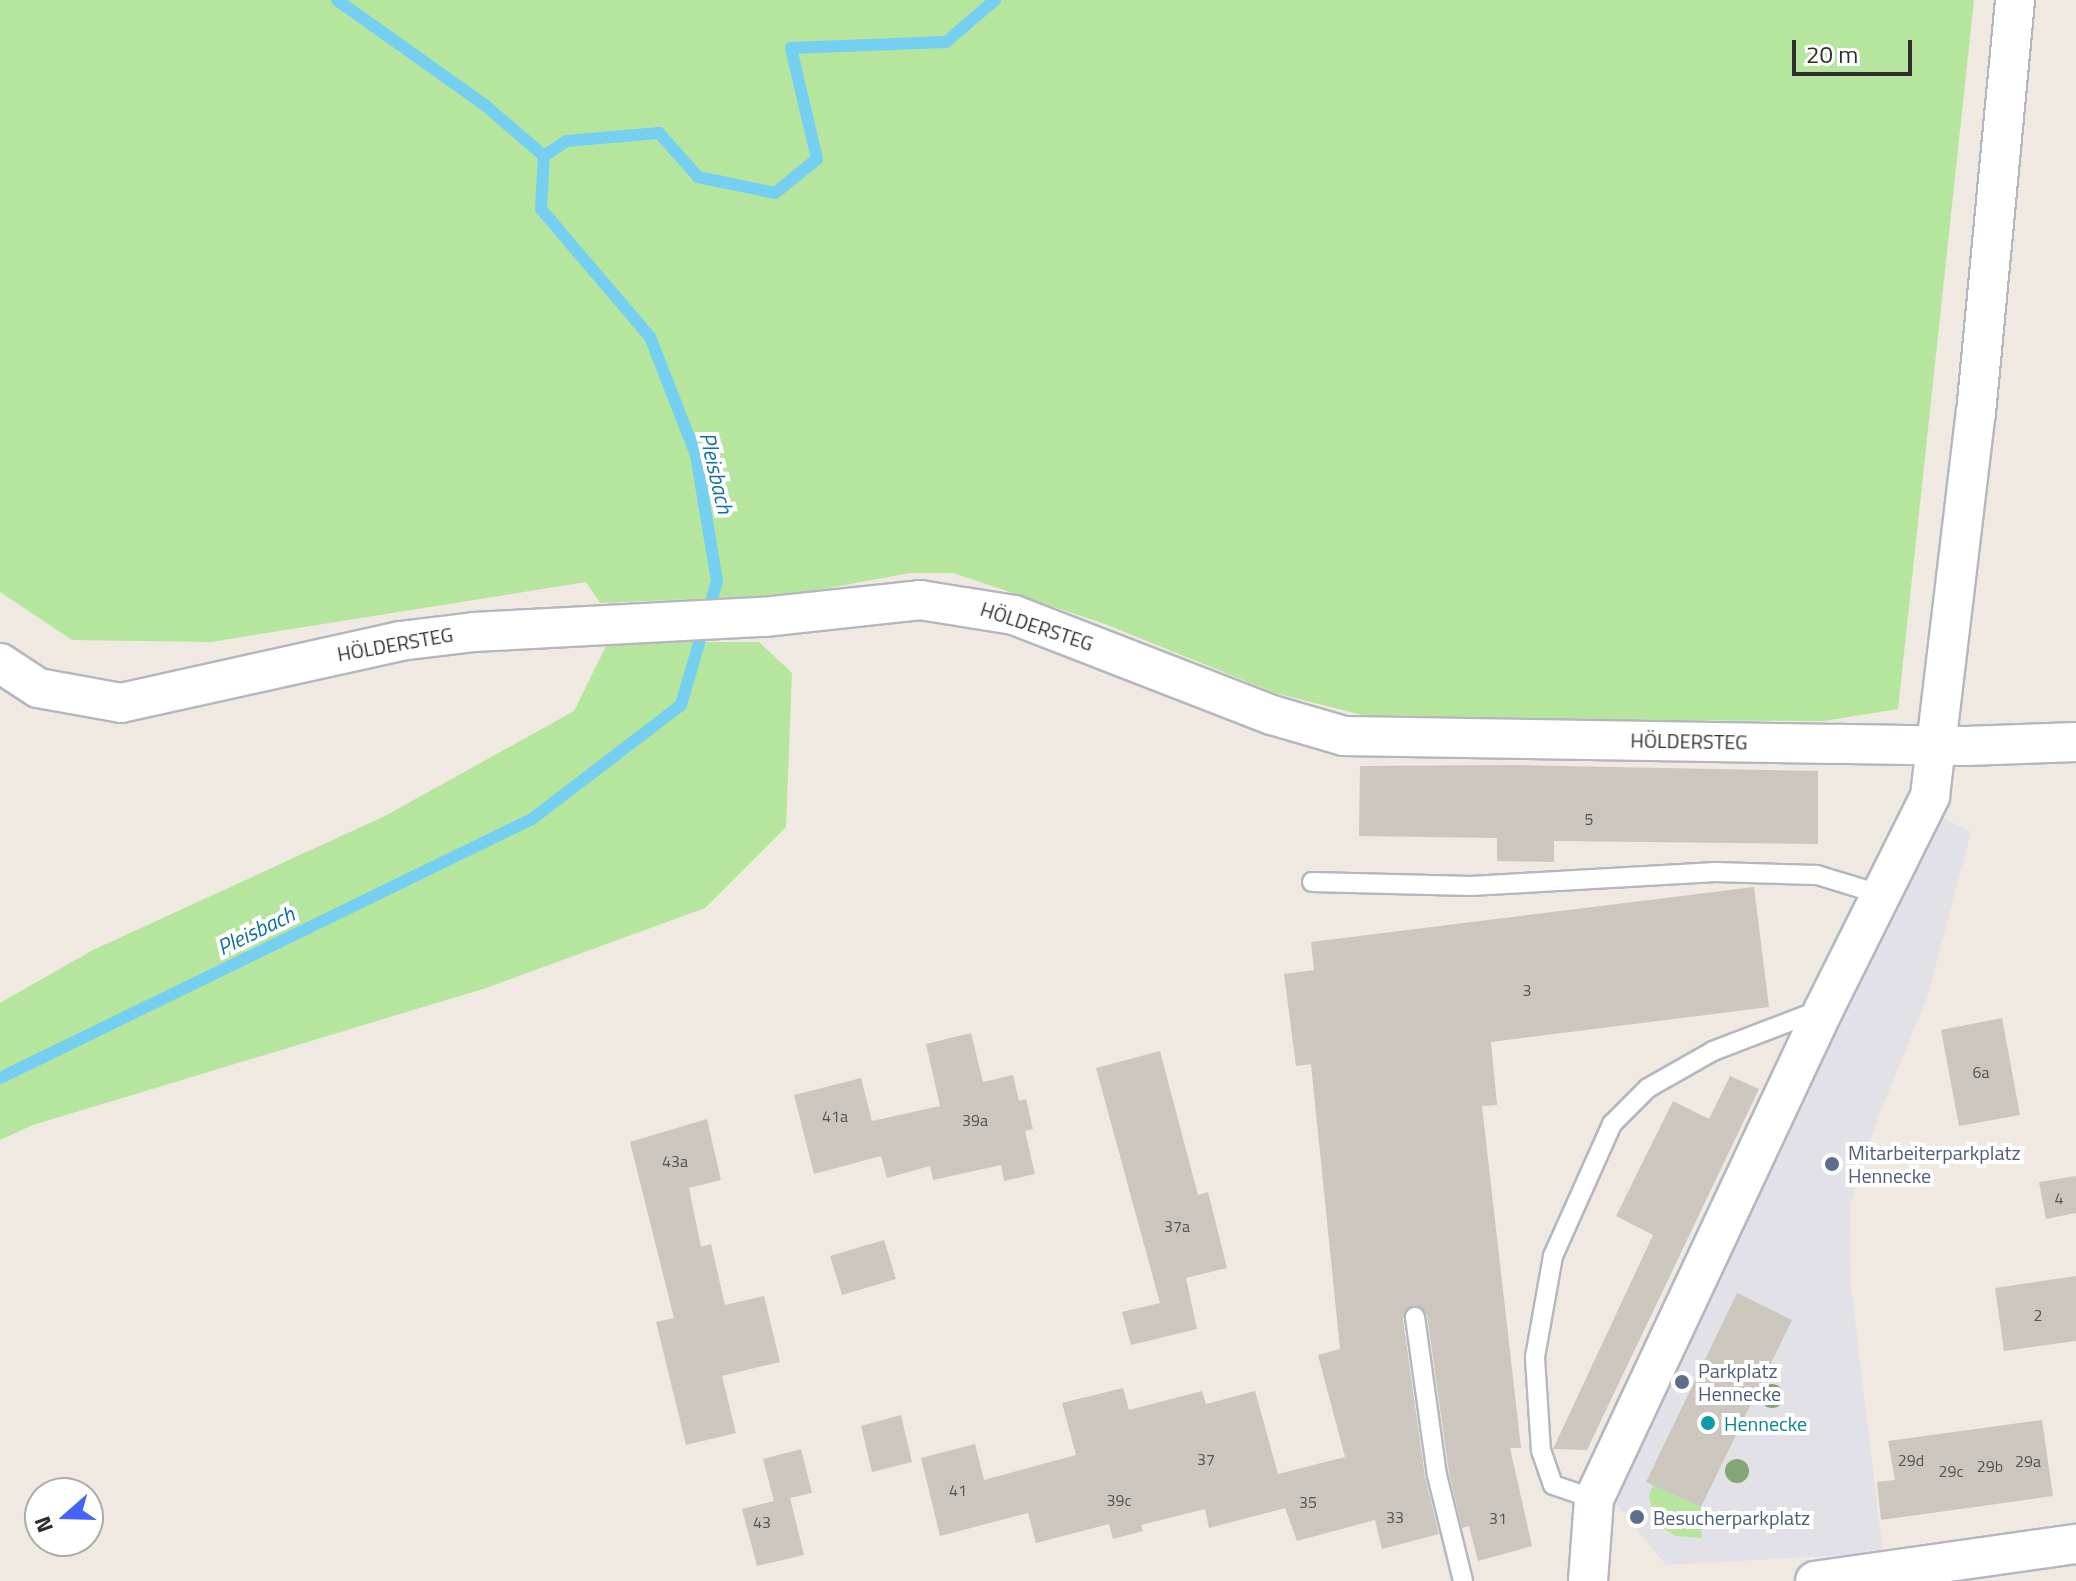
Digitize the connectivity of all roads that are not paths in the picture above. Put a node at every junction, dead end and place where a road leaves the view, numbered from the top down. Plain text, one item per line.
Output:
1 (2015, 0) edge
2 (0, 663) edge
3 (2076, 742) edge
4 (1937, 745) junction
5 (1312, 882) dead end
6 (1883, 895) junction
7 (1824, 1009) junction
8 (1415, 1317) dead end
9 (1594, 1499) junction
10 (2076, 1544) edge
11 (1868, 1579) edge
12 (1463, 1581) edge
13 (1588, 1581) edge
14 (1815, 1581) edge

1 - 4 street
2 - 4 street, HÖLDERSTEG
3 - 4 street, HÖLDERSTEG
4 - 6 street
5 - 6 lane
6 - 7 street
7 - 9 street
7 - 9 lane
8 - 12 lane
9 - 13 street
10 - 11 street
11 - 14 street

